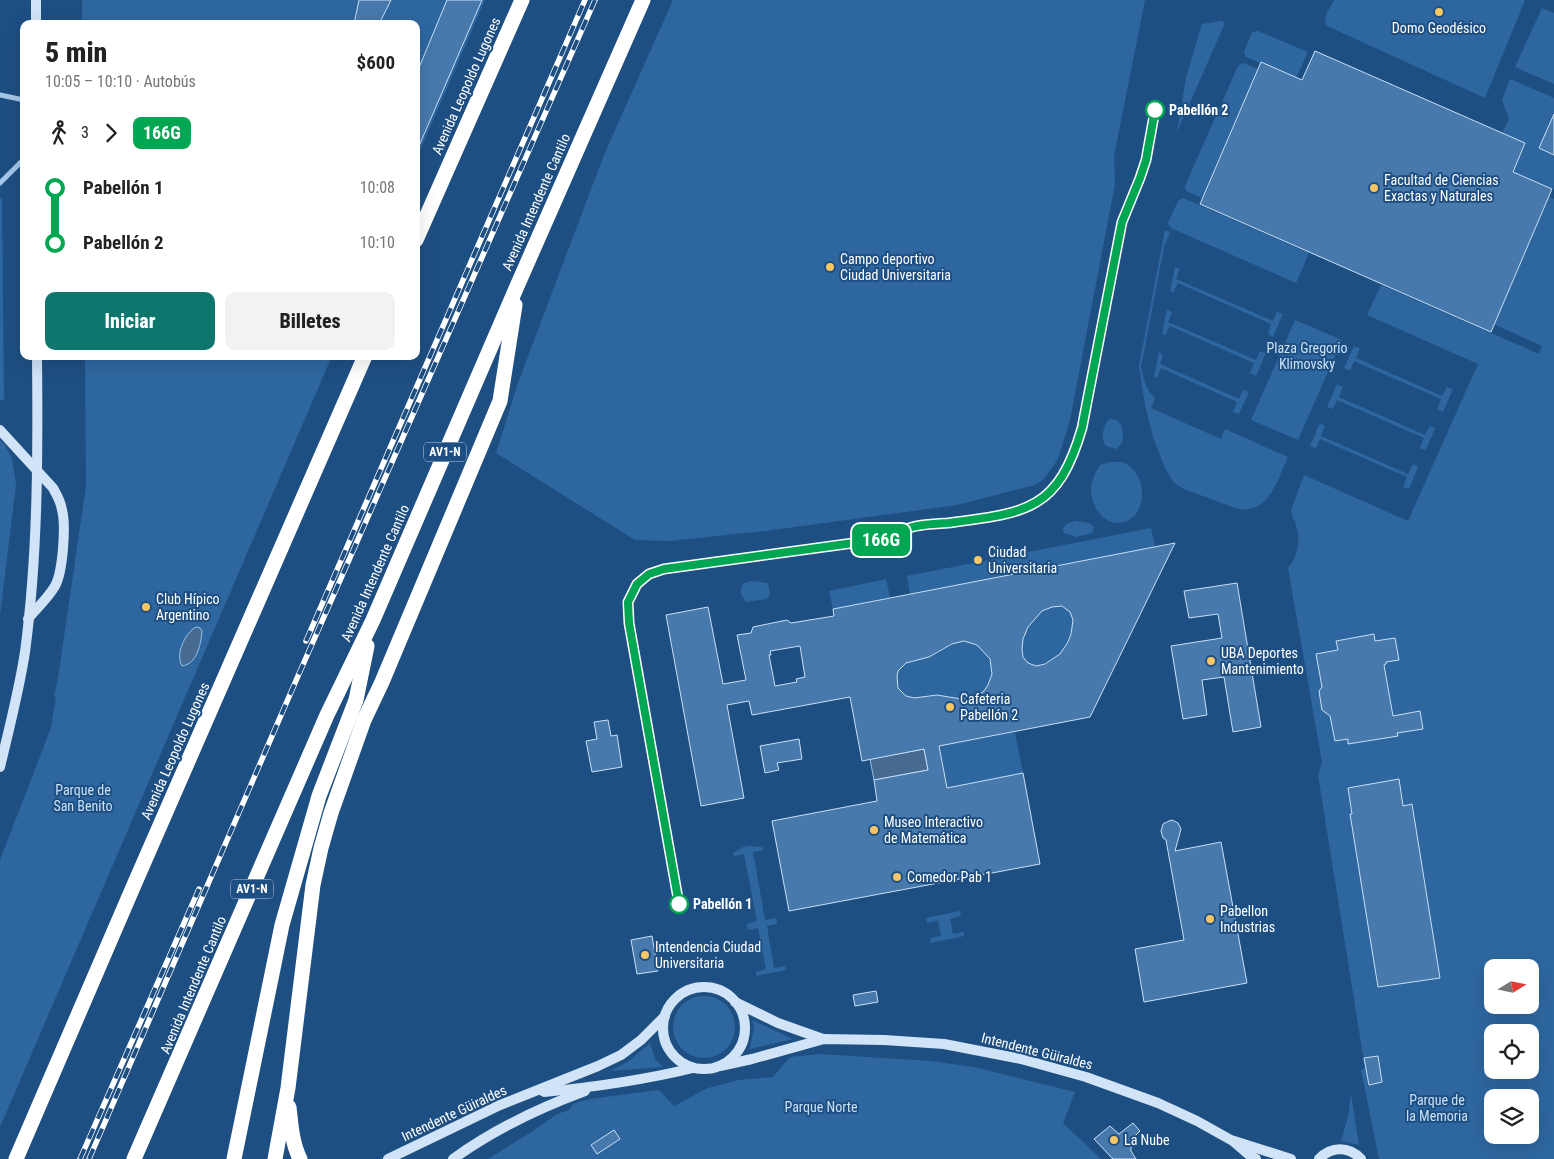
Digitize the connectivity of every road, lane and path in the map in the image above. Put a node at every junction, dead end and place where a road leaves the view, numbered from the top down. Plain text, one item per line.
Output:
1 (36, 0) edge
2 (522, 0) edge
3 (644, 0) edge
4 (36, 20) edge
5 (0, 95) edge
6 (20, 99) edge
7 (20, 163) edge
8 (0, 183) edge
9 (420, 231) edge
10 (518, 284) junction
11 (37, 360) edge
12 (363, 360) edge
13 (0, 430) edge
14 (37, 470) junction
15 (28, 619) junction
16 (373, 620) junction
17 (0, 767) edge
18 (735, 1001) junction
19 (665, 1016) junction
20 (824, 1039) junction
21 (720, 1066) junction
22 (693, 1068) junction
23 (598, 1086) junction
24 (288, 1088) junction
25 (532, 1093) junction
26 (1231, 1140) junction
27 (16, 1159) edge
28 (134, 1159) edge
29 (234, 1159) edge
30 (275, 1159) edge
31 (300, 1159) edge
32 (388, 1159) edge
33 (453, 1159) edge
34 (1256, 1159) edge
35 (1291, 1159) edge
36 (1317, 1159) edge
37 (1361, 1159) edge

1 - 4 main road
2 - 9 highway, Avenida Leopoldo Lugones
3 - 10 highway, Avenida Intendente Cantilo / AV1-N
5 - 6 street
7 - 8 street
10 - 16 highway, Avenida Intendente Cantilo / AV1-N
10 - 24 highway
11 - 14 main road
12 - 27 highway, Avenida Leopoldo Lugones
13 - 14 main road
14 - 15 main road
14 - 15 main road
15 - 17 main road
16 - 28 highway, Avenida Intendente Cantilo / AV1-N
16 - 29 highway
18 - 19 main road
18 - 20 main road, Intendente Güiraldes
18 - 21 main road
19 - 22 main road
19 - 25 main road, Intendente Güiraldes
20 - 21 main road, Intendente Güiraldes
20 - 26 main road, Intendente Güiraldes
21 - 22 main road
22 - 23 main road, Intendente Güiraldes
23 - 25 main road, Intendente Güiraldes
23 - 33 main road, Intendente Güiraldes
24 - 30 highway
24 - 31 highway
25 - 32 main road, Intendente Güiraldes
26 - 34 main road, Intendente Güiraldes
26 - 35 main road, Intendente Güiraldes
36 - 37 main road

